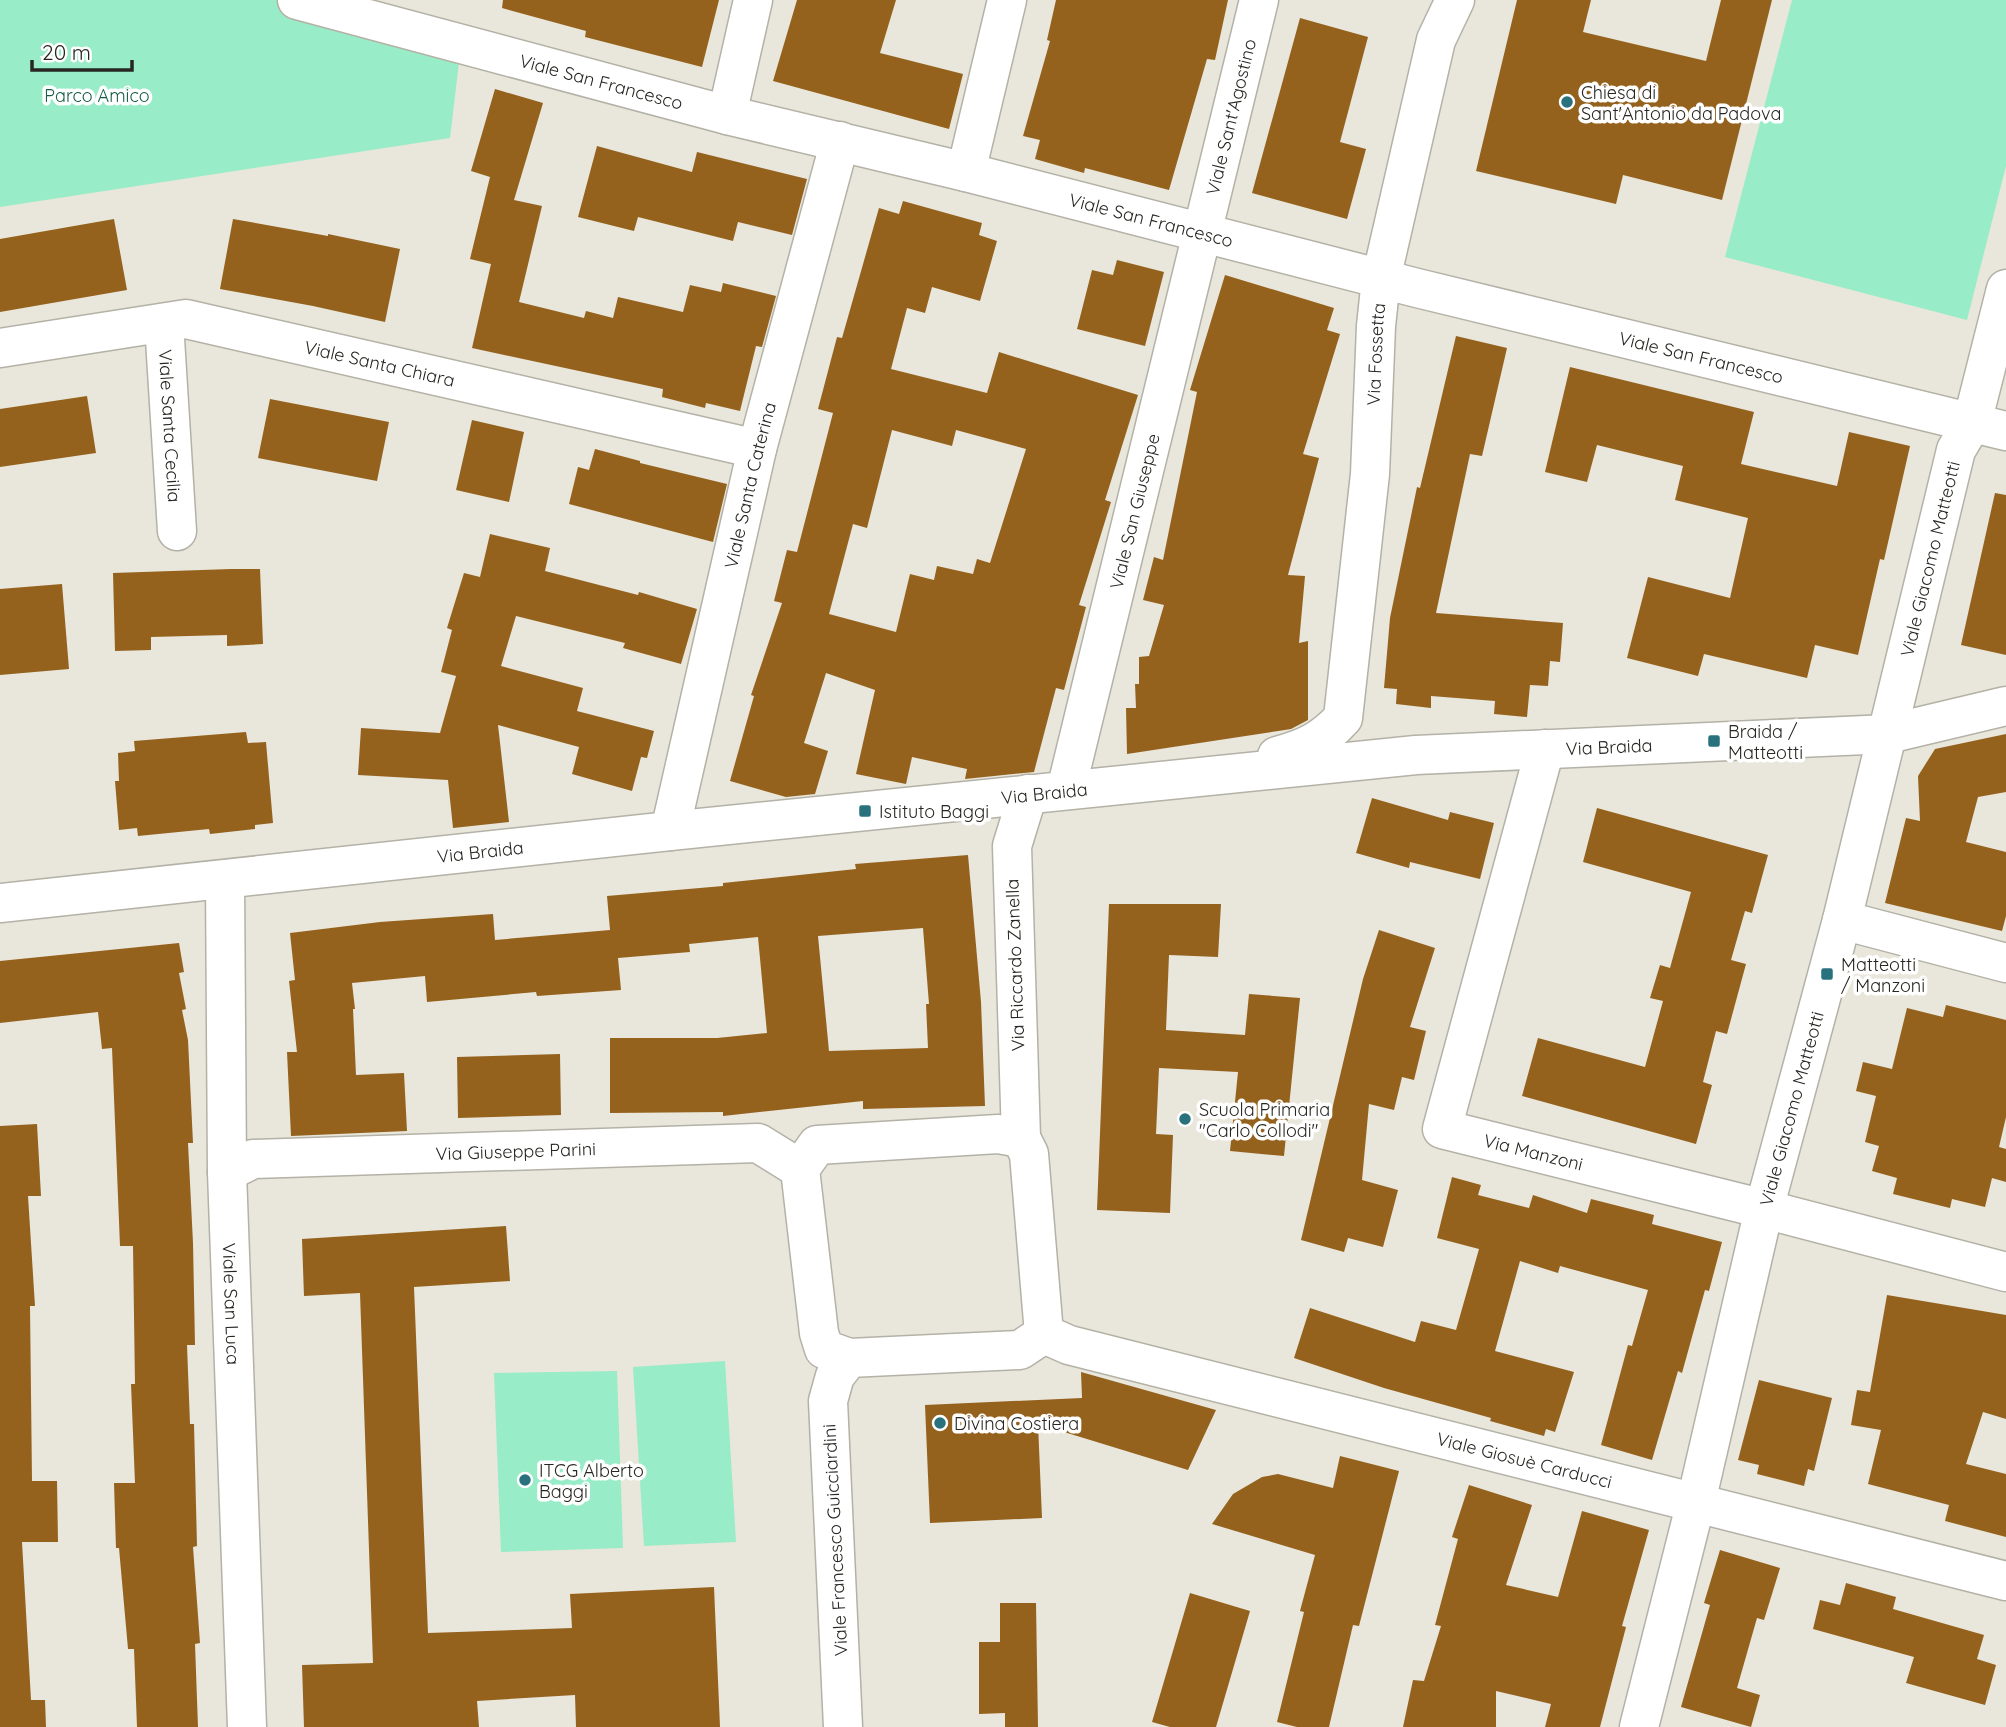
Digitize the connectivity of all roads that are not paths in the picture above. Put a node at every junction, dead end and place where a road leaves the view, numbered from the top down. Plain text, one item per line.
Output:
1 (297, 0) edge
2 (753, 0) edge
3 (1007, 0) edge
4 (1259, 0) edge
5 (1455, 0) edge
6 (413, 15) edge
7 (727, 115) junction
8 (840, 141) junction
9 (966, 172) junction
10 (1202, 233) junction
11 (1381, 279) junction
12 (2006, 289) edge
13 (164, 323) junction
14 (0, 348) edge
15 (1989, 427) edge
16 (757, 449) junction
17 (177, 531) dead end
18 (2006, 706) edge
19 (1343, 718) junction
20 (1888, 734) junction
21 (1545, 749) junction
22 (1459, 753) junction
23 (1256, 771) junction
24 (1066, 790) junction
25 (1028, 794) junction
26 (670, 831) junction
27 (225, 880) junction
28 (0, 903) edge
29 (1842, 920) junction
30 (2006, 963) edge
31 (1021, 1138) junction
32 (800, 1169) junction
33 (227, 1172) junction
34 (1764, 1209) junction
35 (2006, 1272) edge
36 (1044, 1334) junction
37 (849, 1358) junction
38 (1696, 1502) junction
39 (2006, 1581) edge
40 (247, 1727) edge
41 (843, 1727) edge
42 (1639, 1727) edge

1 - 6 street, Viale San Francesco
2 - 7 street
3 - 9 street
4 - 10 street, Viale Sant'Agostino
5 - 11 street, Via Fossetta
6 - 7 street, Viale San Francesco
7 - 8 street, Viale San Francesco
8 - 9 street, Viale San Francesco
8 - 16 street, Viale Santa Caterina
9 - 10 street, Viale San Francesco
10 - 11 street, Viale San Francesco
10 - 24 street, Viale San Giuseppe
11 - 15 street, Viale San Francesco
11 - 19 street, Via Fossetta
12 - 15 street, Viale Giacomo Matteotti
13 - 14 street, Viale Santa Chiara
13 - 16 street, Viale Santa Chiara
13 - 17 street, Viale Santa Cecilia
15 - 20 street, Viale Giacomo Matteotti
16 - 26 street, Viale Santa Caterina
18 - 20 street, Via Braida
19 - 22 street
19 - 23 street
20 - 21 street, Via Braida
20 - 29 street, Viale Giacomo Matteotti
21 - 22 street, Via Braida
21 - 34 street, Via Manzoni
22 - 23 street, Via Braida
23 - 24 street, Via Braida
24 - 25 street, Via Braida
25 - 26 street, Via Braida
25 - 31 street, Via Riccardo Zanella
26 - 27 street, Via Braida
27 - 28 street, Via Braida
27 - 33 street, Viale San Luca
29 - 30 street
29 - 34 street, Viale Giacomo Matteotti
31 - 32 street
31 - 36 street, Via Riccardo Zanella
32 - 33 street, Via Giuseppe Parini
32 - 37 street
33 - 40 street, Viale San Luca
34 - 35 street, Via Manzoni
34 - 38 street, Viale Giacomo Matteotti
36 - 37 street
36 - 38 street, Viale Giosuè Carducci
37 - 41 street, Viale Francesco Guicciardini
38 - 39 street, Viale Giosuè Carducci
38 - 42 street, Viale Giacomo Matteotti

